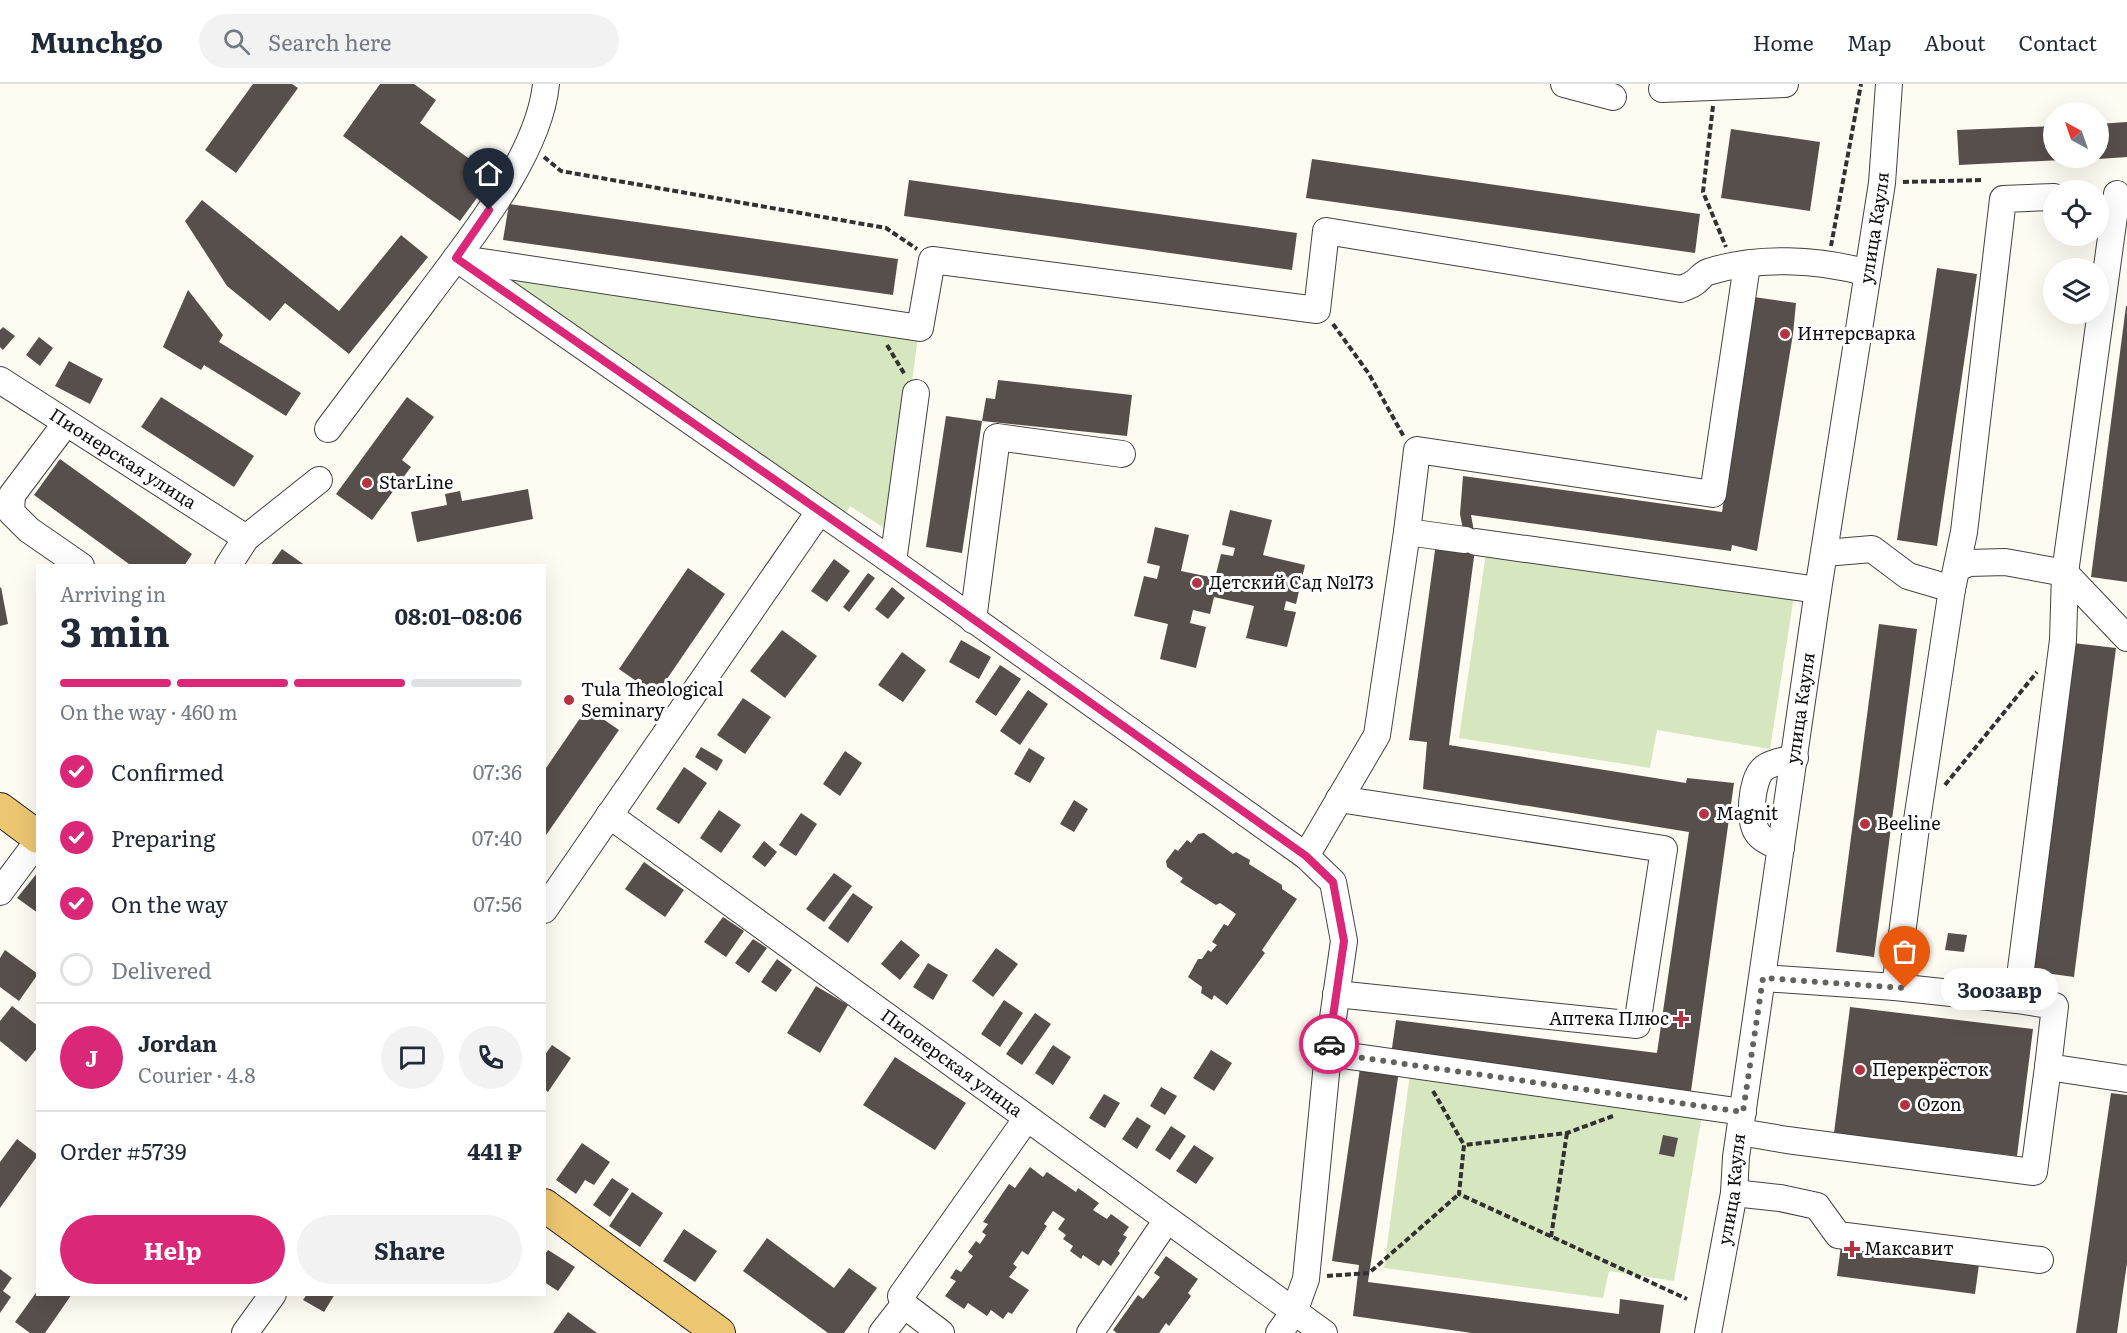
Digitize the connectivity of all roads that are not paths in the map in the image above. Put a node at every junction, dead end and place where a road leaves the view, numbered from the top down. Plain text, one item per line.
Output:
1 (546, 84) edge
2 (1564, 84) edge
3 (1785, 84) edge
4 (1889, 84) edge
5 (1662, 89) dead end
6 (1613, 97) dead end
7 (2114, 194) edge
8 (2043, 197) edge
9 (456, 258) junction
10 (1741, 266) junction
11 (1868, 273) junction
12 (0, 380) edge
13 (916, 393) road end
14 (66, 423) junction
15 (328, 429) dead end
16 (1122, 454) dead end
17 (319, 480) dead end
18 (819, 513) junction
19 (1407, 532) junction
20 (246, 538) junction
21 (1824, 553) junction
22 (893, 562) junction
23 (78, 564) edge
24 (229, 564) edge
25 (2065, 573) junction
26 (1954, 579) junction
27 (1818, 590) junction
28 (973, 620) junction
29 (2127, 638) edge
30 (1794, 758) junction
31 (1339, 799) junction
32 (0, 809) edge
33 (609, 815) junction
34 (36, 837) edge
35 (36, 842) edge
36 (1781, 848) junction
37 (1306, 856) junction
38 (0, 892) edge
39 (549, 896) edge
40 (1763, 978) junction
41 (1895, 987) junction
42 (1336, 994) junction
43 (2017, 1000) junction
44 (1328, 1053) junction
45 (2048, 1067) junction
46 (2127, 1079) edge
47 (1026, 1118) junction
48 (1742, 1122) junction
49 (1734, 1193) junction
50 (546, 1206) edge
51 (1167, 1220) junction
52 (2040, 1260) dead end
53 (272, 1296) edge
54 (904, 1305) junction
55 (1294, 1312) junction
56 (245, 1333) edge
57 (719, 1333) edge
58 (882, 1333) edge
59 (941, 1333) edge
60 (1089, 1333) edge
61 (1279, 1333) edge
62 (1324, 1333) edge
63 (1708, 1333) edge

1 - 9 street
2 - 6 street
3 - 5 street
4 - 11 street, улица Кауля
7 - 25 street
8 - 26 street
9 - 10 street
9 - 15 street
9 - 18 street
10 - 11 street
10 - 19 street
11 - 21 street, улица Кауля
12 - 14 street, Пионерская улица
13 - 22 street
14 - 20 street, Пионерская улица
14 - 23 street
16 - 28 street
17 - 20 street
18 - 22 street
18 - 33 street
19 - 27 street
19 - 31 street
20 - 24 street
21 - 26 street
21 - 27 street, улица Кауля
22 - 28 street
25 - 26 street
25 - 29 street
25 - 43 street
26 - 41 street
27 - 30 street, улица Кауля
28 - 37 street
30 - 36 street, улица Кауля
30 - 36 street
31 - 37 street
31 - 42 street
32 - 34 main road
33 - 39 street
33 - 47 street, Пионерская улица
35 - 38 street
36 - 40 street, улица Кауля
37 - 42 street
40 - 41 street
40 - 48 street, улица Кауля
41 - 43 street
42 - 44 street
43 - 45 street
44 - 48 street
44 - 55 street
45 - 46 street
45 - 48 street
47 - 51 street, Пионерская улица
47 - 54 street
48 - 49 street, улица Кауля
49 - 52 street
49 - 63 street, улица Кауля
50 - 57 main road
51 - 55 street, Пионерская улица
51 - 60 street
53 - 56 street
54 - 58 street
54 - 59 street
55 - 61 street
55 - 62 street, Пионерская улица

